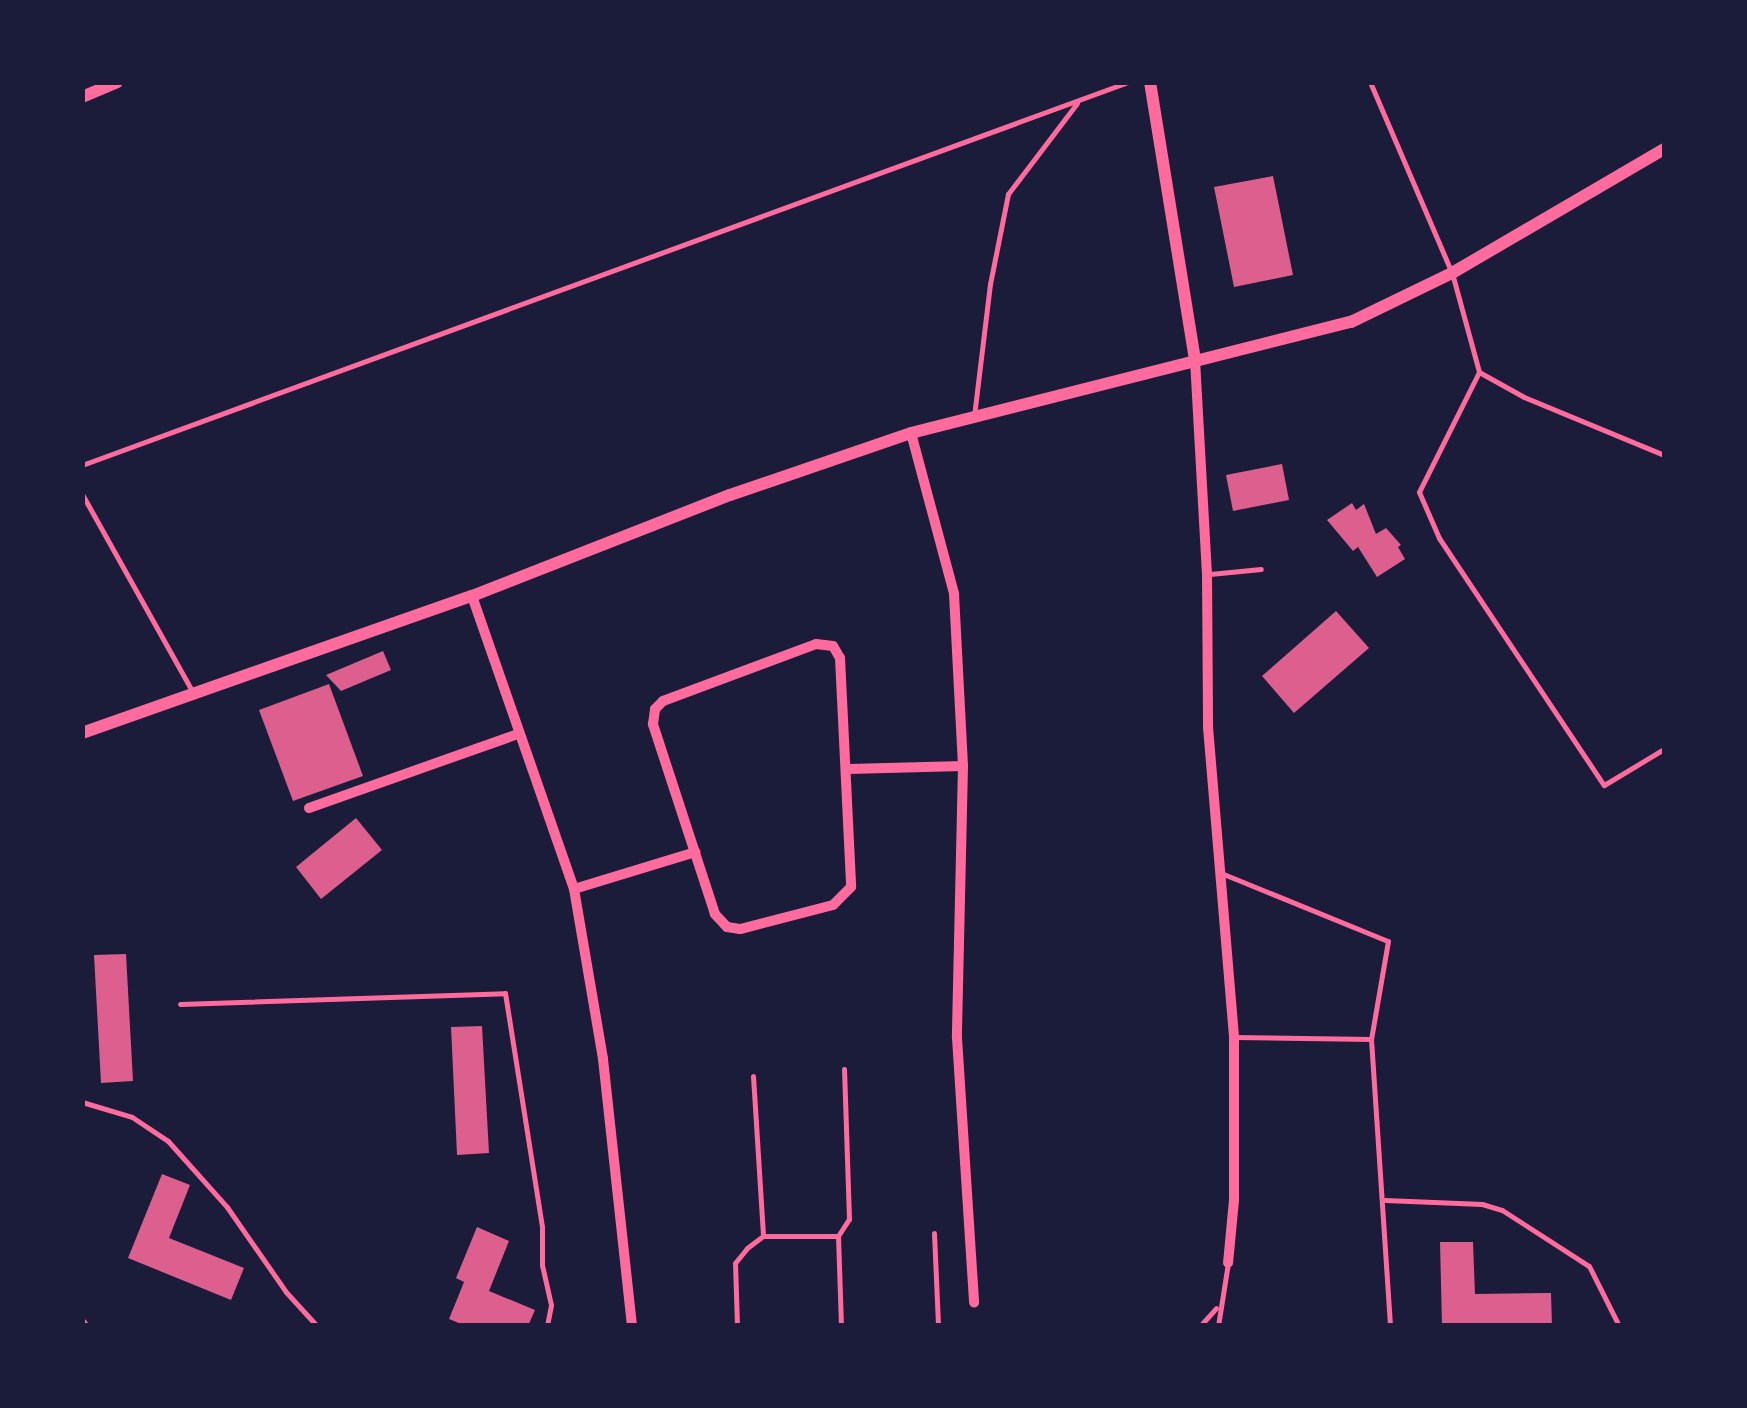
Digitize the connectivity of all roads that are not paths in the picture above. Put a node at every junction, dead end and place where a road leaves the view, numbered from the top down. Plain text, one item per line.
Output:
1 (116, 82) edge
2 (1128, 82) edge
3 (1150, 82) edge
4 (1370, 82) edge
5 (82, 97) edge
6 (1078, 100) junction
7 (1664, 149) edge
8 (1452, 272) junction
9 (1195, 360) junction
10 (1479, 372) junction
11 (974, 417) junction
12 (911, 434) junction
13 (1664, 455) edge
14 (82, 464) edge
15 (82, 494) edge
16 (1261, 568) dead end
17 (1206, 574) junction
18 (472, 596) junction
19 (194, 696) junction
20 (82, 733) edge
21 (518, 734) junction
22 (1664, 750) edge
23 (963, 766) junction
24 (848, 769) junction
25 (309, 808) dead end
26 (696, 852) junction
27 (1221, 873) junction
28 (574, 889) junction
29 (180, 1004) dead end
30 (1234, 1037) junction
31 (1371, 1039) junction
32 (844, 1069) dead end
33 (753, 1076) dead end
34 (82, 1102) edge
35 (1385, 1200) junction
36 (934, 1233) dead end
37 (763, 1236) junction
38 (838, 1236) junction
39 (1228, 1263) joint
40 (974, 1302) dead end
41 (1218, 1306) junction
42 (841, 1325) edge
43 (317, 1326) edge
44 (547, 1326) edge
45 (632, 1326) edge
46 (737, 1326) edge
47 (938, 1326) edge
48 (1200, 1326) edge
49 (1218, 1326) edge
50 (1390, 1326) edge
51 (1619, 1326) edge

1 - 5 street
2 - 6 lane
3 - 9 street
4 - 8 lane
6 - 11 lane
6 - 14 lane
7 - 8 street
8 - 9 street
8 - 10 lane
9 - 11 street
9 - 17 street
10 - 13 lane
10 - 22 lane
11 - 12 street
12 - 18 street
12 - 23 street
15 - 19 lane
16 - 17 lane
17 - 27 street
18 - 19 street
18 - 21 street
19 - 20 street
21 - 25 street
21 - 28 street
23 - 24 street
23 - 40 street
24 - 26 street
24 - 26 street
26 - 28 street
27 - 30 street
27 - 31 lane
28 - 45 street
29 - 44 lane
30 - 31 lane
30 - 39 street
31 - 35 lane
32 - 38 lane
33 - 37 lane
34 - 43 lane
35 - 50 lane
35 - 51 lane
36 - 47 lane
37 - 38 lane
37 - 46 lane
38 - 42 lane
39 - 41 lane
41 - 48 lane
41 - 49 lane

